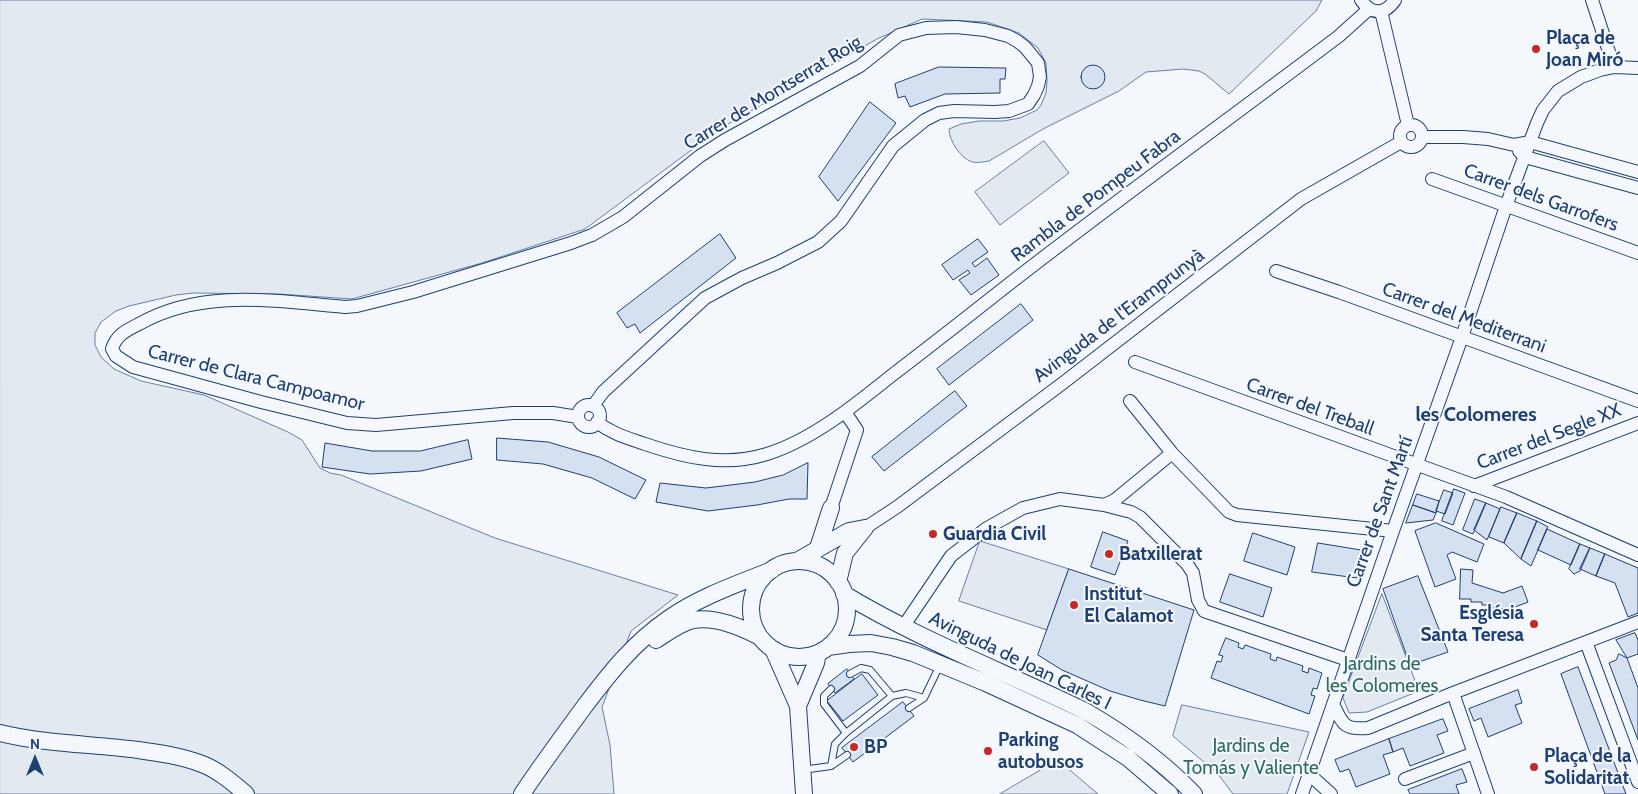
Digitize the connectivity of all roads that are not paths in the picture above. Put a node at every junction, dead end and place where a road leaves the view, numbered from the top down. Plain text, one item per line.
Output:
1 (1395, 0) edge
2 (1592, 0) edge
3 (1370, 7) edge
4 (1614, 67) junction
5 (1638, 68) edge
6 (1408, 125) junction
7 (1422, 137) junction
8 (1401, 142) junction
9 (1530, 142) junction
10 (1514, 145) junction
11 (1524, 157) junction
12 (1638, 172) edge
13 (1432, 179) dead end
14 (1638, 188) edge
15 (1506, 206) junction
16 (1638, 253) edge
17 (1276, 271) dead end
18 (1462, 337) junction
19 (112, 349) joint
20 (1135, 362) dead end
21 (1130, 401) dead end
22 (1638, 401) edge
23 (593, 406) junction
24 (845, 412) junction
25 (578, 417) junction
26 (597, 422) junction
27 (1638, 423) edge
28 (1172, 453) junction
29 (1417, 465) junction
30 (1474, 486) junction
31 (1104, 504) junction
32 (831, 508) junction
33 (857, 530) junction
34 (1393, 531) junction
35 (818, 548) junction
36 (1638, 555) edge
37 (797, 561) junction
38 (772, 570) junction
39 (841, 588) junction
40 (1638, 622) edge
41 (903, 627) junction
42 (760, 638) junction
43 (1586, 642) junction
44 (772, 649) junction
45 (823, 650) junction
46 (1348, 660) junction
47 (940, 664) junction
48 (850, 674) dead end
49 (831, 689) dead end
50 (1453, 692) junction
51 (892, 696) junction
52 (924, 698) junction
53 (1333, 704) junction
54 (798, 706) junction
55 (909, 708) dead end
56 (0, 733) edge
57 (846, 733) junction
58 (0, 740) edge
59 (1474, 753) junction
60 (847, 755) dead end
61 (831, 766) junction
62 (802, 770) junction
63 (1309, 774) junction
64 (1405, 779) dead end
65 (1638, 782) edge
66 (235, 794) edge
67 (246, 794) edge
68 (522, 794) edge
69 (533, 794) edge
70 (804, 794) edge
71 (1170, 794) edge
72 (1194, 794) edge
73 (1302, 794) edge
74 (1331, 794) edge
75 (1488, 794) edge

1 - 3 street, Rambla de Pompeu Fabra
2 - 4 street
3 - 6 street
3 - 24 street, Rambla de Pompeu Fabra
4 - 5 street, Carrer de Sant Martí
4 - 9 street, Carrer de Sant Martí
6 - 7 street
6 - 8 street
7 - 8 street
7 - 10 street
8 - 33 street, Avinguda de l'Eramprunyà
9 - 10 street
9 - 11 street, Carrer de Sant Martí
9 - 12 street
10 - 11 street
11 - 14 street
11 - 15 street, Carrer de Sant Martí
13 - 15 street, Carrer dels Garrofers
15 - 16 street, Carrer dels Garrofers
15 - 18 street, Carrer de Sant Martí
17 - 18 street, Carrer del Mediterrani
18 - 22 street, Carrer del Mediterrani
18 - 29 street, Carrer de Sant Martí
19 - 23 street, Carrer de Montserrat Roig
19 - 25 street, Carrer de Clara Campoamor
20 - 29 street, Carrer del Treball
21 - 28 street
23 - 25 street
23 - 26 street
24 - 26 street
24 - 32 street
25 - 26 street
27 - 30 street, Carrer del Segle XX
28 - 31 street
28 - 34 street
29 - 30 street, Carrer del Treball
29 - 34 street, Carrer de Sant Martí
30 - 36 street, Carrer del Treball
31 - 41 street
31 - 46 street
32 - 33 main road
32 - 35 main road
33 - 35 main road
33 - 39 main road
34 - 46 street, Carrer de Sant Martí
35 - 37 main road
37 - 38 main road
37 - 39 main road
38 - 42 main road
38 - 68 main road
39 - 41 main road, Avinguda de Joan Carles I
39 - 45 main road
40 - 43 street
41 - 72 main road, Avinguda de Joan Carles I
42 - 44 main road
42 - 69 main road
43 - 50 street
43 - 65 street
44 - 45 main road
44 - 54 main road
45 - 47 main road, Avinguda de Joan Carles I
45 - 54 main road
46 - 53 street, Carrer de Sant Martí
47 - 52 lane
47 - 71 main road, Avinguda de Joan Carles I
48 - 51 lane
49 - 57 lane
50 - 53 street
50 - 59 street
51 - 52 lane
51 - 57 lane
52 - 55 lane
53 - 63 street, Carrer de Sant Martí
54 - 62 main road
56 - 67 main road
57 - 61 lane
58 - 66 main road
59 - 64 street
59 - 75 street
60 - 61 lane
61 - 62 lane
62 - 70 main road
63 - 73 street, Carrer de Sant Martí
63 - 74 street

